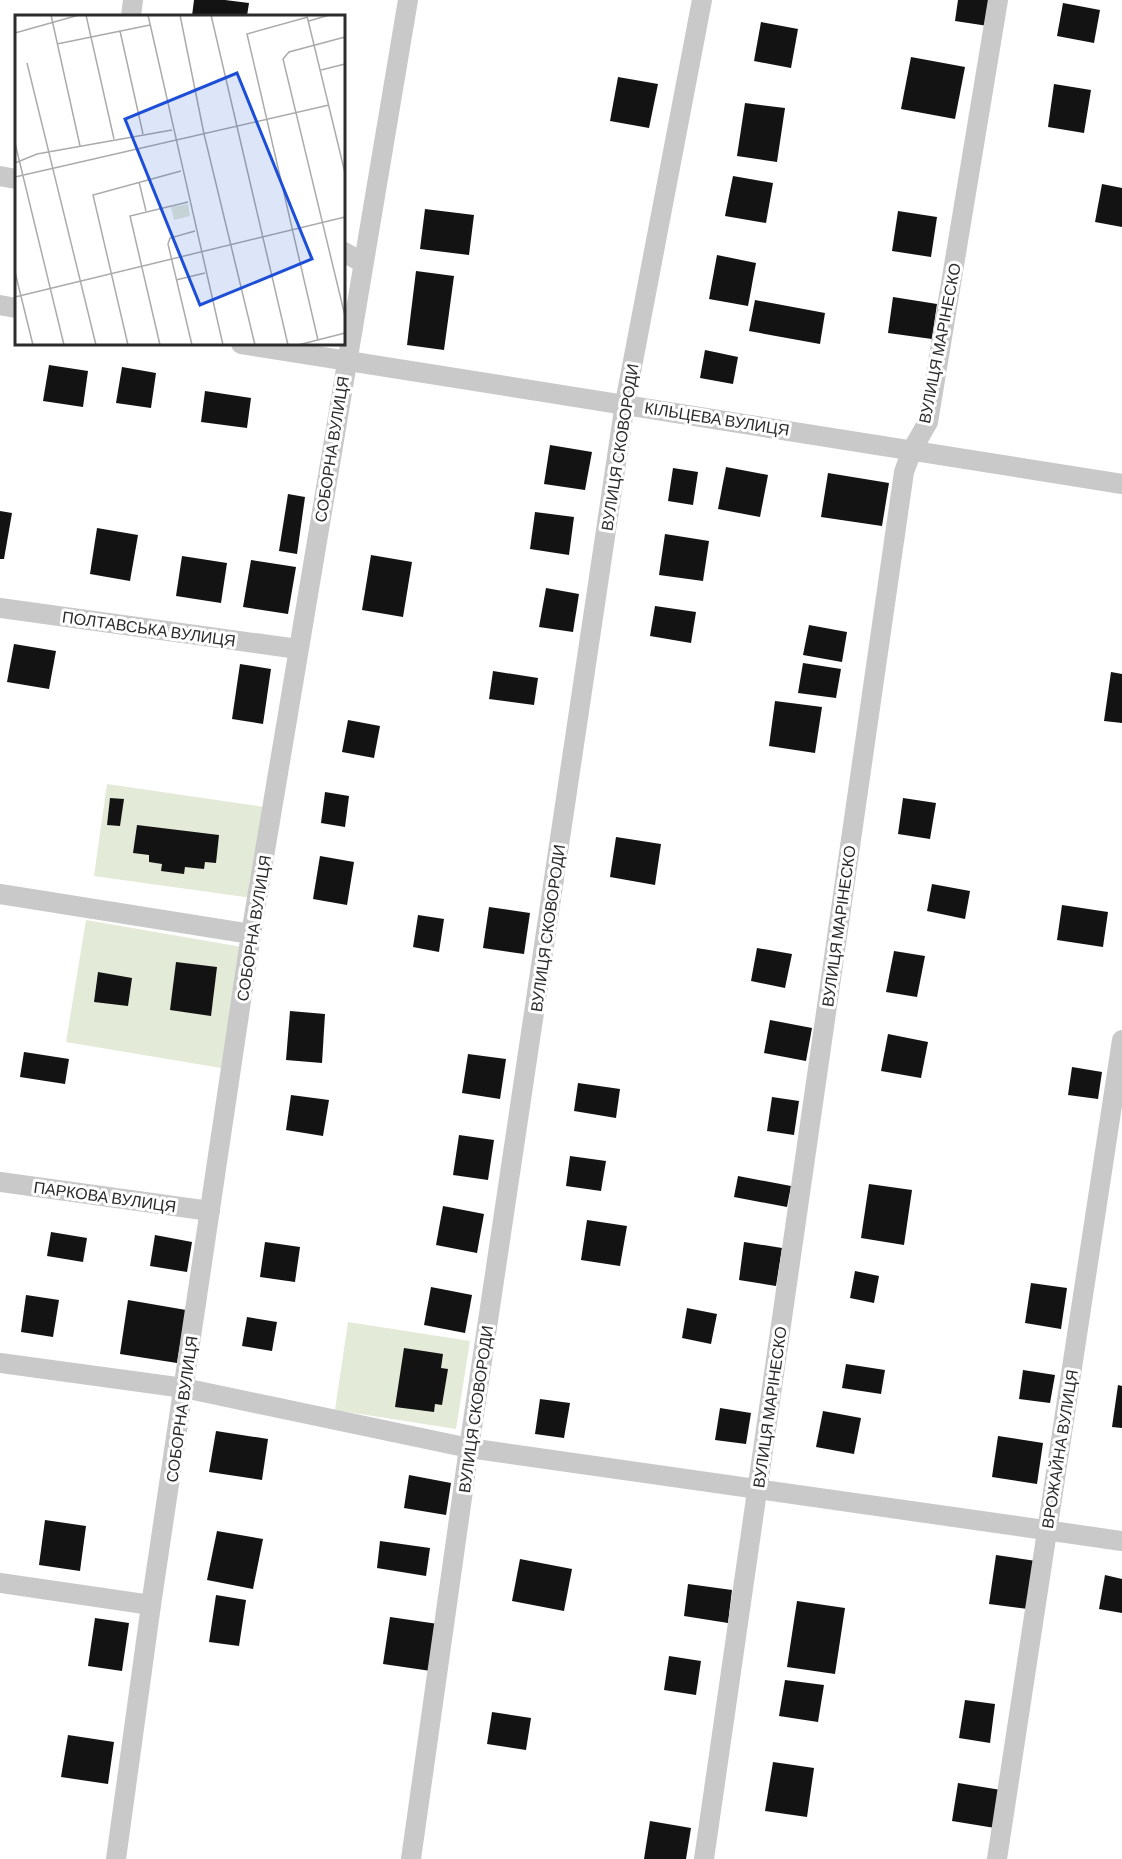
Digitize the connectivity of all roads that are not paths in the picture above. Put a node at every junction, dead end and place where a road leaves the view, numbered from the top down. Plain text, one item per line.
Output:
1 (133, 0) edge
2 (408, 0) edge
3 (702, 0) edge
4 (998, 0) edge
5 (130, 15) edge
6 (0, 176) edge
7 (15, 179) edge
8 (345, 253) edge
9 (363, 263) junction
10 (0, 305) edge
11 (15, 308) edge
12 (247, 345) edge
13 (346, 360) junction
14 (625, 403) junction
15 (912, 450) junction
16 (1122, 484) edge
17 (0, 608) edge
18 (298, 649) junction
19 (0, 894) edge
20 (251, 934) junction
21 (1122, 1040) edge
22 (0, 1182) edge
23 (210, 1211) junction
24 (0, 1363) edge
25 (184, 1388) junction
26 (469, 1448) junction
27 (757, 1489) junction
28 (1046, 1530) junction
29 (1122, 1541) edge
30 (0, 1583) edge
31 (151, 1605) junction
32 (116, 1859) edge
33 (411, 1859) edge
34 (704, 1859) edge
35 (997, 1859) edge

1 - 5 street
2 - 9 street, СОБОРНА ВУЛИЦЯ
3 - 14 street, ВУЛИЦЯ СКОВОРОДИ
4 - 15 street, ВУЛИЦЯ МАРІНЕСКО
6 - 7 street
8 - 9 street
9 - 13 street, СОБОРНА ВУЛИЦЯ
10 - 11 street
12 - 13 street, КІЛЬЦЕВА ВУЛИЦЯ
13 - 14 street, КІЛЬЦЕВА ВУЛИЦЯ
13 - 18 street, СОБОРНА ВУЛИЦЯ
14 - 15 street, КІЛЬЦЕВА ВУЛИЦЯ
14 - 26 street, ВУЛИЦЯ СКОВОРОДИ
15 - 16 street, КІЛЬЦЕВА ВУЛИЦЯ
15 - 27 street, ВУЛИЦЯ МАРІНЕСКО
17 - 18 street, ПОЛТАВСЬКА ВУЛИЦЯ
18 - 20 street, СОБОРНА ВУЛИЦЯ
19 - 20 street
20 - 23 street, СОБОРНА ВУЛИЦЯ
21 - 28 street, ВРОЖАЙНА ВУЛИЦЯ
22 - 23 street, ПАРКОВА ВУЛИЦЯ
23 - 25 street, СОБОРНА ВУЛИЦЯ
24 - 25 street
25 - 26 street
25 - 31 street, СОБОРНА ВУЛИЦЯ
26 - 27 street
26 - 33 street, ВУЛИЦЯ СКОВОРОДИ
27 - 28 street
27 - 34 street, ВУЛИЦЯ МАРІНЕСКО
28 - 29 street
28 - 35 street, ВРОЖАЙНА ВУЛИЦЯ
30 - 31 street
31 - 32 street, СОБОРНА ВУЛИЦЯ

